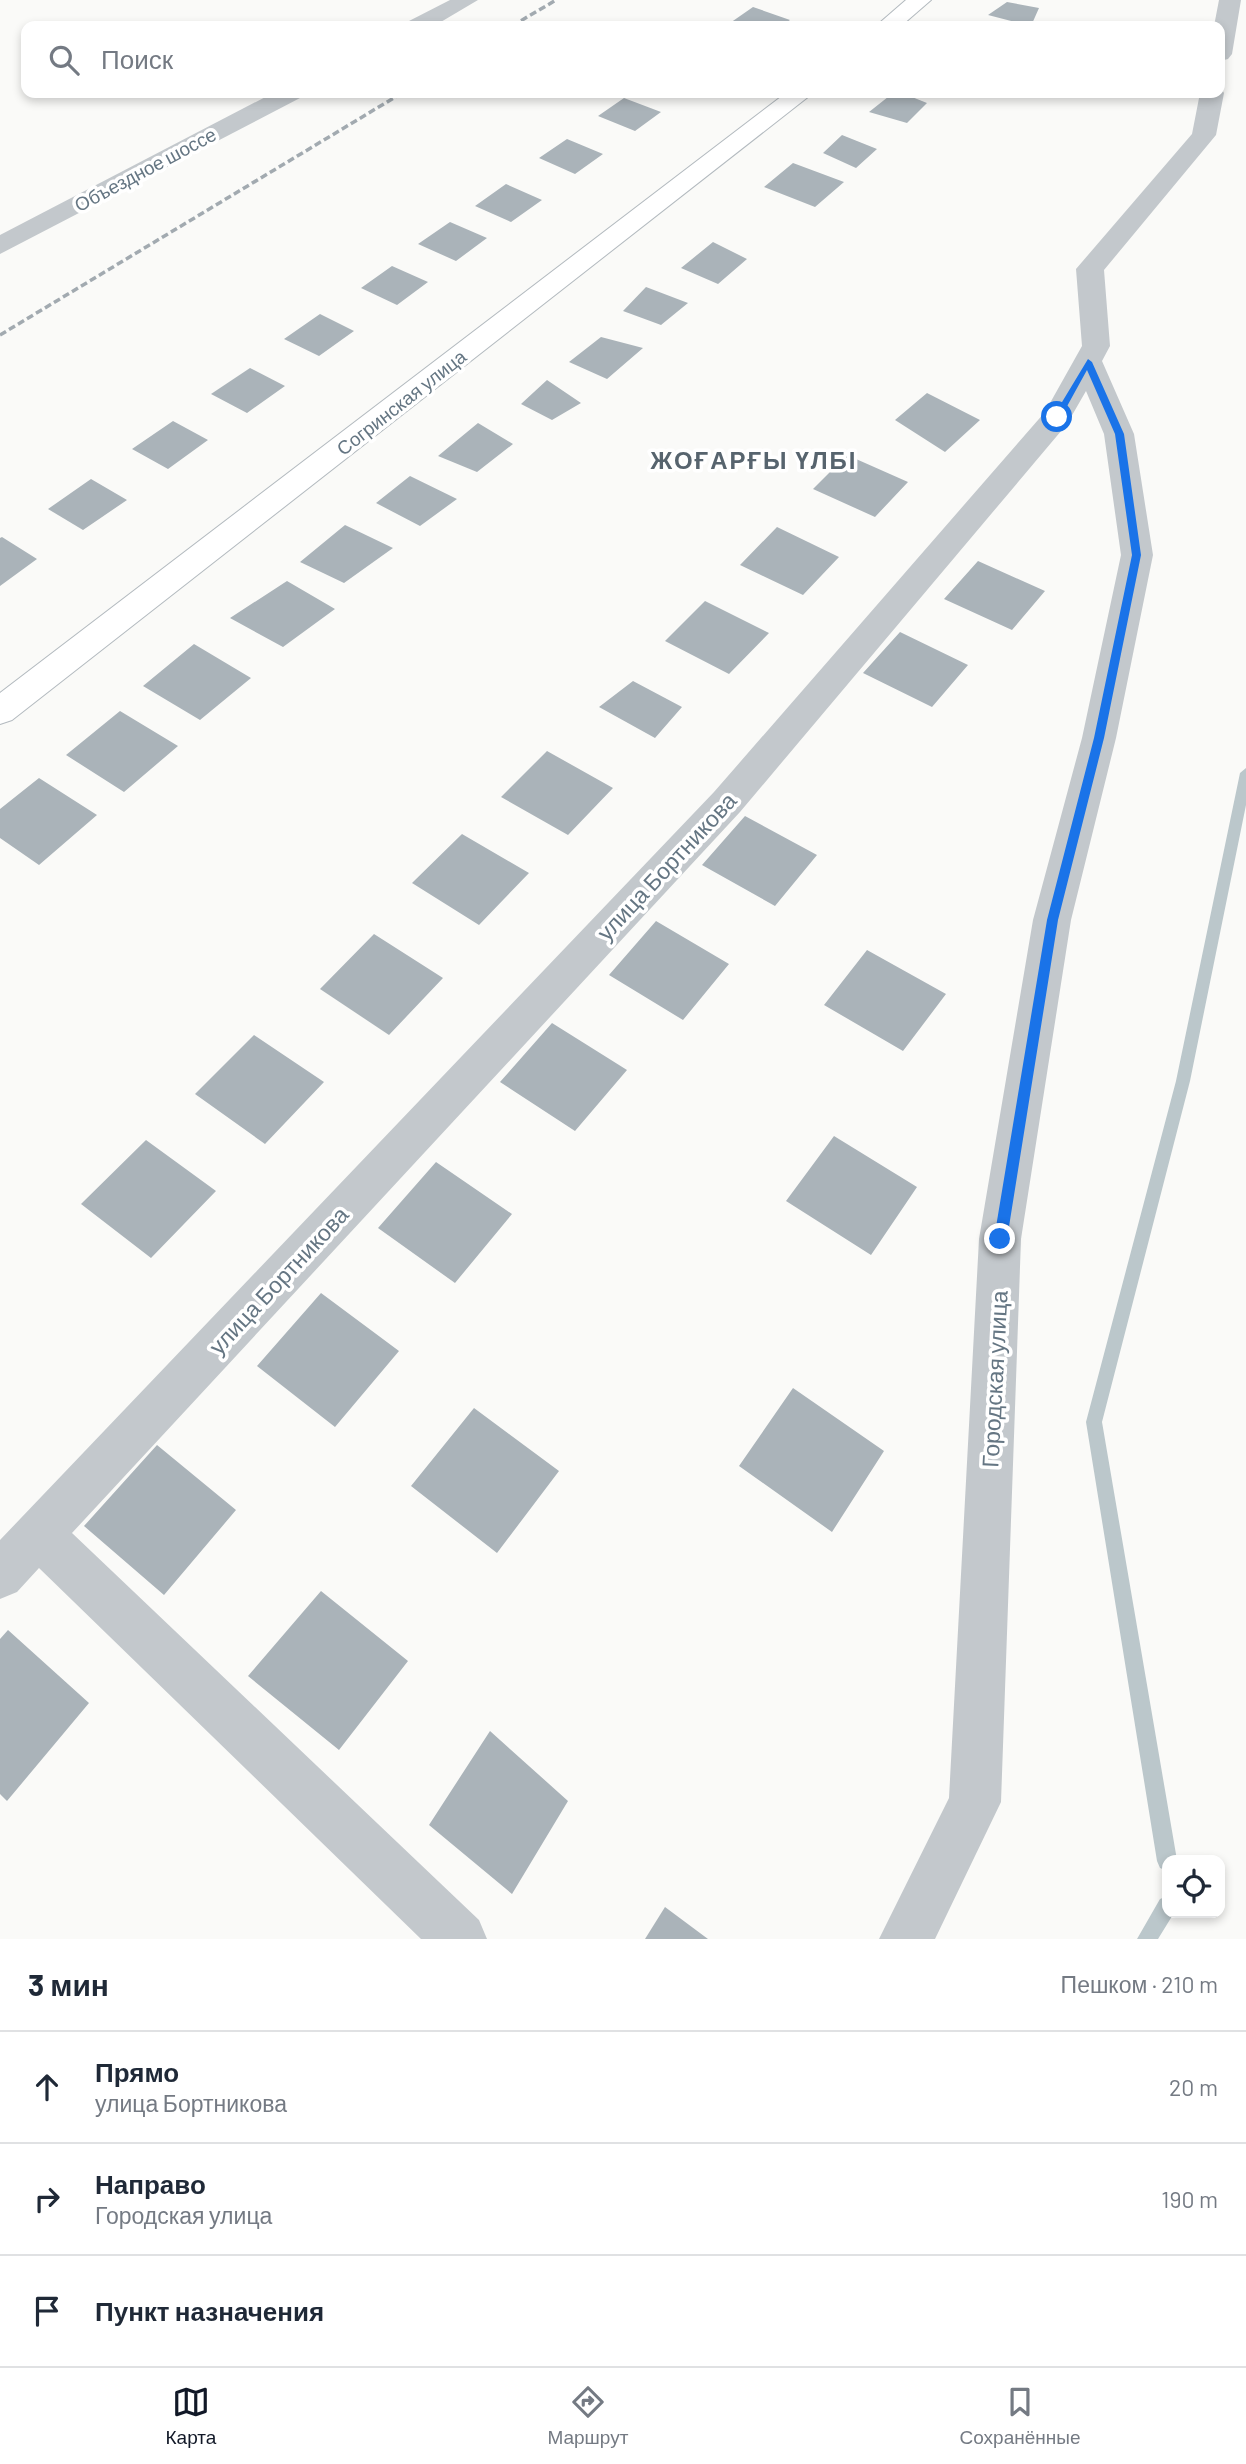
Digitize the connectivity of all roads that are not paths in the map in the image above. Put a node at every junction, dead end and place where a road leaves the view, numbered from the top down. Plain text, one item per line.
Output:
1 (467, 0) edge
2 (920, 0) edge
3 (1230, 0) edge
4 (427, 21) edge
5 (893, 21) edge
6 (1225, 27) edge
7 (281, 98) edge
8 (795, 98) edge
9 (1211, 98) edge
10 (0, 246) edge
11 (1088, 362) junction
12 (0, 711) edge
13 (39, 1535) junction
14 (0, 1575) edge
15 (460, 1939) edge
16 (906, 1939) edge

1 - 4 street
2 - 5 main road
3 - 6 street
7 - 10 street, Объездное шоссе
8 - 12 main road, Согринская улица
9 - 11 street, улица Бортникова
11 - 13 street, улица Бортникова
11 - 16 street, Городская улица
13 - 14 street, улица Бортникова
13 - 15 street

